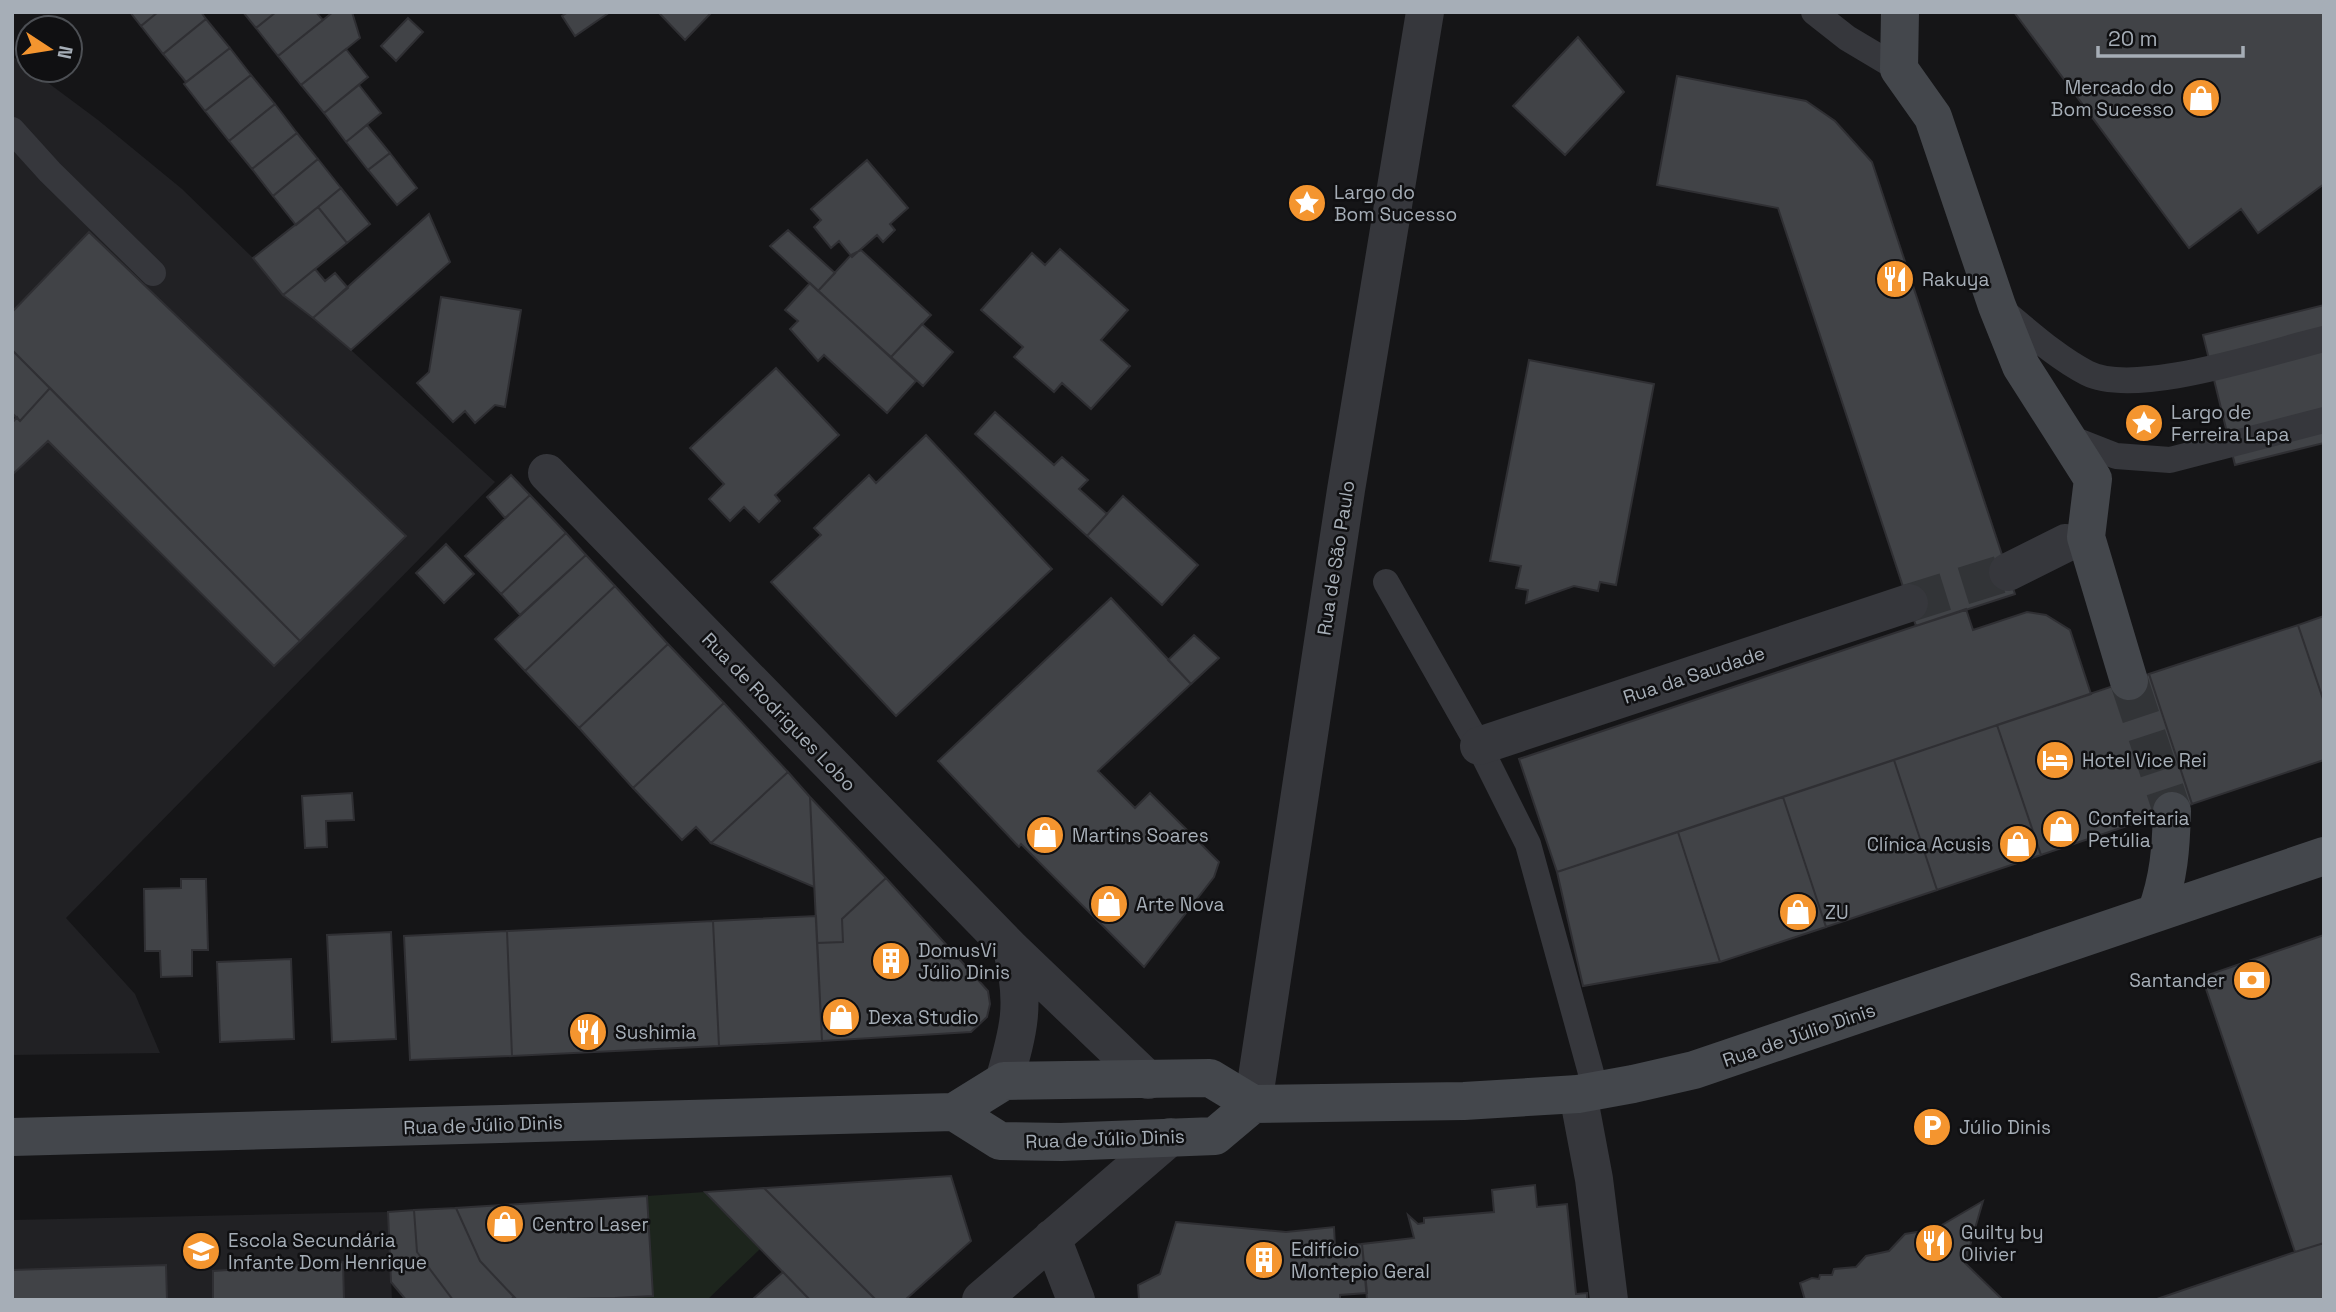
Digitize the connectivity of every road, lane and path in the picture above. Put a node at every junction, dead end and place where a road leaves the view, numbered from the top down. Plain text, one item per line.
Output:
1 (1425, 12) edge
2 (1814, 12) edge
3 (1900, 12) edge
4 (1899, 69) junction
5 (12, 130) edge
6 (153, 273) dead end
7 (1997, 306) junction
8 (2324, 339) edge
9 (2324, 420) edge
10 (2065, 436) junction
11 (547, 473) dead end
12 (2066, 543) dead end
13 (2008, 572) tunnel mouth
14 (1386, 582) dead end
15 (1909, 603) tunnel mouth
16 (2129, 681) tunnel mouth
17 (1479, 746) junction
18 (2172, 811) tunnel mouth
19 (2324, 856) edge
20 (2156, 913) junction
21 (1012, 950) junction
22 (1148, 1080) junction
23 (1004, 1081) junction
24 (1587, 1092) junction
25 (1254, 1104) junction
26 (954, 1112) junction
27 (1170, 1137) junction
28 (12, 1138) edge
29 (1052, 1238) junction
30 (981, 1300) edge
31 (1076, 1300) edge
32 (1609, 1300) edge

1 - 25 street, Rua de São Paulo
2 - 4 lane
3 - 4 main road
4 - 7 main road
5 - 6 lane
7 - 8 lane
7 - 10 main road
9 - 10 lane
10 - 16 main road
11 - 21 street, Rua de Rodrigues Lobo
12 - 13 street
14 - 17 lane
15 - 17 street, Rua da Saudade
17 - 24 lane
18 - 20 main road
19 - 20 main road, Rua de Júlio Dinis
20 - 24 main road, Rua de Júlio Dinis
21 - 22 street, Rua de Rodrigues Lobo
21 - 23 street, Rua de Rodrigues Lobo
22 - 23 main road
22 - 25 main road
23 - 26 main road
24 - 25 main road, Rua de Júlio Dinis
24 - 32 street
25 - 27 main road, Rua de Júlio Dinis
26 - 27 main road, Rua de Júlio Dinis
26 - 28 main road, Rua de Júlio Dinis
27 - 29 street
29 - 30 street
29 - 31 street

